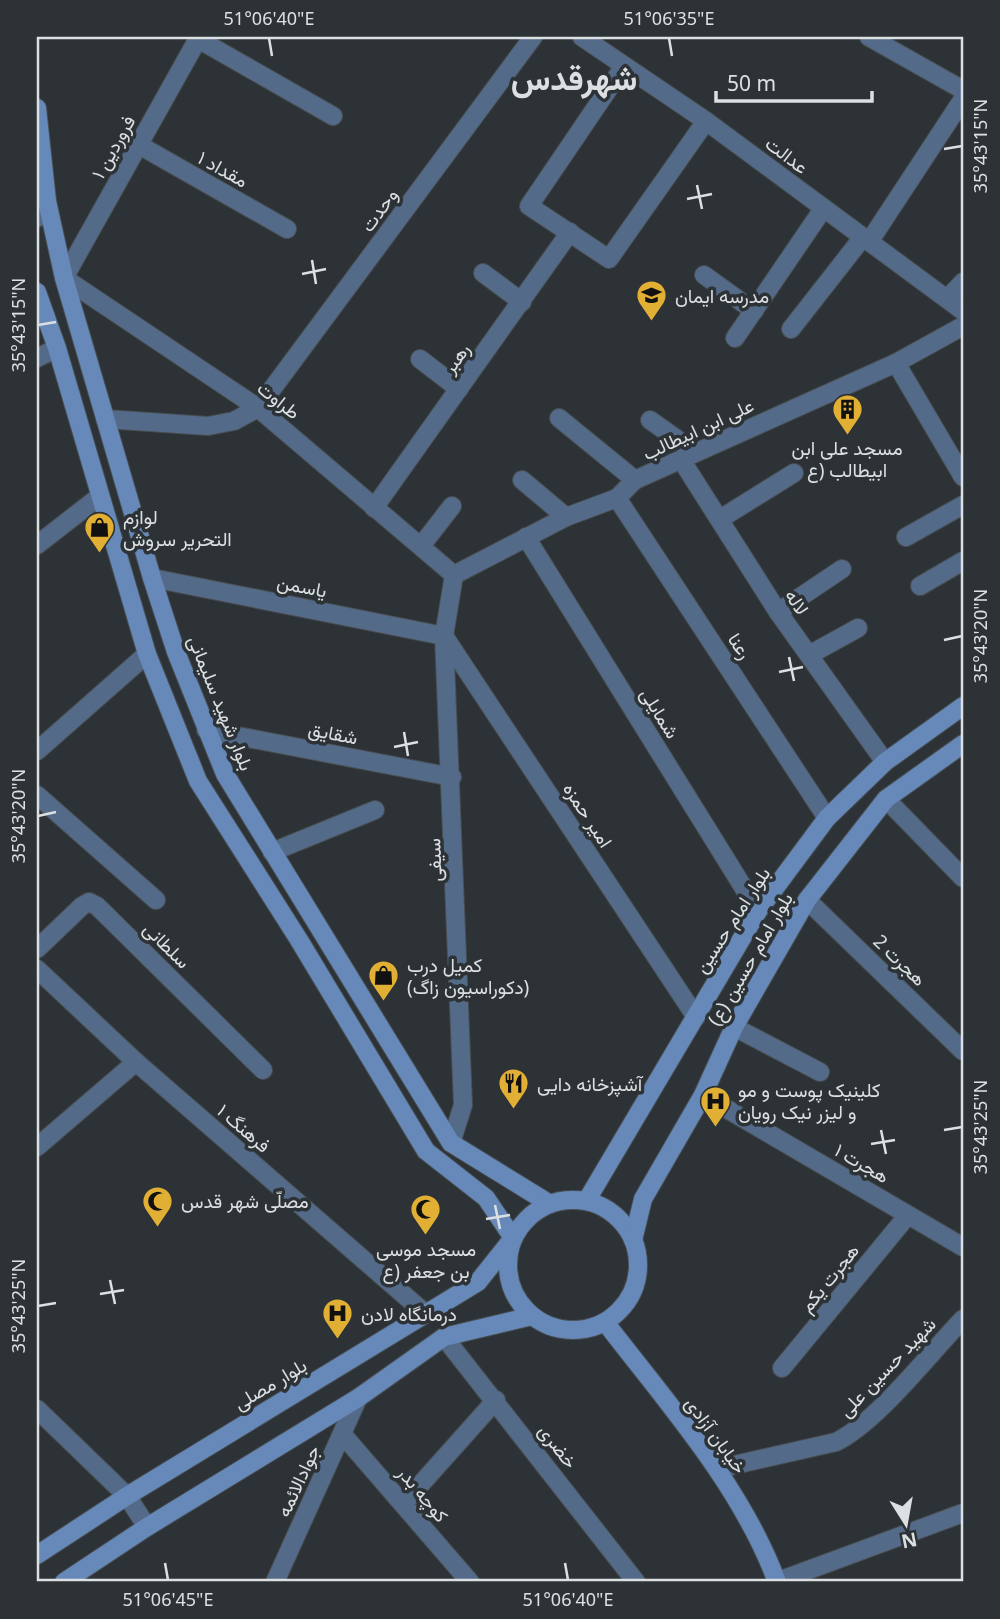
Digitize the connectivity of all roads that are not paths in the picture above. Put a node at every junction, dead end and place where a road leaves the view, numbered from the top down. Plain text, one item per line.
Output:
1 (533, 37) edge
2 (582, 37) edge
3 (869, 37) edge
4 (198, 38) edge
5 (624, 66) junction
6 (963, 90) edge
7 (963, 99) edge
8 (37, 108) edge
9 (333, 116) dead end
10 (706, 121) junction
11 (138, 145) junction
12 (47, 201) junction
13 (823, 209) junction
14 (37, 218) edge
15 (287, 229) dead end
16 (570, 232) junction
17 (866, 239) junction
18 (483, 273) dead end
19 (704, 275) dead end
20 (64, 278) junction
21 (963, 282) edge
22 (37, 292) edge
23 (948, 298) junction
24 (522, 302) junction
25 (754, 311) junction
26 (963, 311) edge
27 (963, 326) edge
28 (791, 328) dead end
29 (735, 338) dead end
30 (57, 348) junction
31 (37, 358) edge
32 (420, 359) dead end
33 (896, 363) junction
34 (459, 389) junction
35 (258, 408) junction
36 (559, 418) dead end
37 (105, 419) junction
38 (650, 420) dead end
39 (688, 457) junction
40 (794, 473) dead end
41 (963, 477) edge
42 (522, 480) dead end
43 (635, 480) junction
44 (100, 496) junction
45 (617, 498) junction
46 (963, 505) edge
47 (452, 506) dead end
48 (374, 508) junction
49 (566, 517) junction
50 (720, 519) junction
51 (526, 537) junction
52 (906, 537) dead end
53 (37, 545) edge
54 (421, 546) junction
55 (963, 561) edge
56 (842, 569) dead end
57 (454, 575) junction
58 (152, 578) junction
59 (920, 586) dead end
60 (778, 612) junction
61 (858, 628) dead end
62 (444, 636) junction
63 (148, 653) junction
64 (809, 655) junction
65 (963, 706) edge
66 (206, 730) junction
67 (963, 744) edge
68 (37, 751) edge
69 (886, 762) junction
70 (452, 777) junction
71 (37, 795) edge
72 (886, 799) junction
73 (375, 810) dead end
74 (827, 818) junction
75 (272, 852) junction
76 (963, 878) edge
77 (156, 900) dead end
78 (807, 900) junction
79 (758, 911) junction
80 (37, 949) edge
81 (37, 970) edge
82 (696, 1017) junction
83 (734, 1027) junction
84 (963, 1051) edge
85 (136, 1062) junction
86 (262, 1070) dead end
87 (820, 1072) dead end
88 (703, 1095) junction
89 (451, 1143) junction
90 (37, 1147) edge
91 (587, 1200) junction
92 (550, 1204) junction
93 (908, 1215) junction
94 (513, 1238) junction
95 (633, 1240) junction
96 (963, 1247) edge
97 (426, 1314) junction
98 (532, 1316) junction
99 (963, 1319) edge
100 (605, 1321) junction
101 (444, 1337) junction
102 (782, 1368) dead end
103 (358, 1398) junction
104 (496, 1400) junction
105 (37, 1409) edge
106 (343, 1435) junction
107 (716, 1469) junction
108 (127, 1496) junction
109 (404, 1503) junction
110 (963, 1513) edge
111 (147, 1527) junction
112 (37, 1555) edge
113 (76, 1579) edge
114 (280, 1579) edge
115 (470, 1582) edge
116 (636, 1582) edge
117 (776, 1582) edge

1 - 35 street, وحدت
2 - 5 street, عدالت
3 - 6 street
4 - 9 street
4 - 11 street, فروردین ۱
5 - 10 street, عدالت
5 - 16 street
7 - 17 street
8 - 12 main road, بلوار شهید سلیمانی
10 - 13 street, عدالت
10 - 16 street
11 - 15 street, مقداد ۱
11 - 20 street, فروردین ۱
12 - 14 street
12 - 20 main road, بلوار شهید سلیمانی
13 - 17 street, عدالت
13 - 25 street
16 - 24 street, رهبر
17 - 23 street, عدالت
17 - 28 street
18 - 24 street
19 - 25 street
20 - 35 street, طراوت
20 - 37 main road, بلوار شهید سلیمانی
21 - 23 street
22 - 30 main road
23 - 26 street, عدالت
24 - 34 street, رهبر
25 - 29 street
27 - 33 street, علی ابن ابیطالب
30 - 31 street
30 - 44 main road
32 - 34 street
33 - 39 street, علی ابن ابیطالب
33 - 41 street
34 - 48 street, رهبر
35 - 37 street
35 - 48 street, طراوت
36 - 43 street
37 - 58 main road, بلوار شهید سلیمانی
38 - 39 street
39 - 43 street, علی ابن ابیطالب
39 - 50 street, لاله
40 - 50 street
42 - 49 street
43 - 45 street, علی ابن ابیطالب
44 - 53 street
44 - 63 main road
45 - 49 street, علی ابن ابیطالب
45 - 74 street, رعنا
46 - 52 street
47 - 54 street
48 - 54 street, طراوت
49 - 51 street, علی ابن ابیطالب
50 - 60 street, لاله
51 - 57 street, علی ابن ابیطالب
51 - 79 street, شمایلی
54 - 57 street, طراوت
55 - 59 street
56 - 60 street
57 - 62 street, سیفی
58 - 62 street, یاسمن
58 - 66 main road, بلوار شهید سلیمانی
60 - 64 street, لاله
61 - 64 street
62 - 70 street, سیفی
62 - 82 street, امیر حمزه
63 - 68 street
63 - 94 main road
64 - 69 street, لاله
65 - 69 main road, بلوار امام حسین
66 - 70 street, شقایق
66 - 75 main road, بلوار شهید سلیمانی
67 - 72 main road, بلوار امام حسین (ع)
69 - 74 main road, بلوار امام حسین
70 - 89 street, سیفی
71 - 77 street
72 - 76 street
72 - 78 main road, بلوار امام حسین (ع)
73 - 75 street
74 - 79 main road, بلوار امام حسین
75 - 89 main road, بلوار شهید سلیمانی
78 - 83 main road, بلوار امام حسین (ع)
78 - 84 street, هجرت 2
79 - 82 main road, بلوار امام حسین
80 - 86 street, سلطانی
81 - 85 street, فرهنگ ۱
82 - 91 main road, بلوار امام حسین
83 - 87 street
83 - 88 main road, بلوار امام حسین (ع)
85 - 90 street
85 - 97 street, فرهنگ ۱
88 - 93 street, هجرت ۱
88 - 95 main road, بلوار امام حسین (ع)
89 - 92 main road, بلوار شهید سلیمانی
91 - 92 main road
91 - 95 main road
92 - 94 main road
93 - 96 street, هجرت ۱
93 - 102 street, هجرت یکم
94 - 97 main road, بلوار مصلی
94 - 98 main road
95 - 100 main road
97 - 108 main road, بلوار مصلی
98 - 100 main road
98 - 101 main road
99 - 107 street, شهید حسین علی
100 - 107 main road, خیابان آزادی
101 - 103 main road
101 - 104 street, خضری
103 - 106 street, جوادالائمه
103 - 111 main road
104 - 109 street
104 - 116 street, خضری
105 - 108 street
106 - 109 street, کوچه بدر
106 - 114 street, جوادالائمه
107 - 117 main road, خیابان آزادی
108 - 111 street
108 - 112 main road, بلوار مصلی
109 - 115 street, کوچه بدر
110 - 117 street
111 - 113 main road

